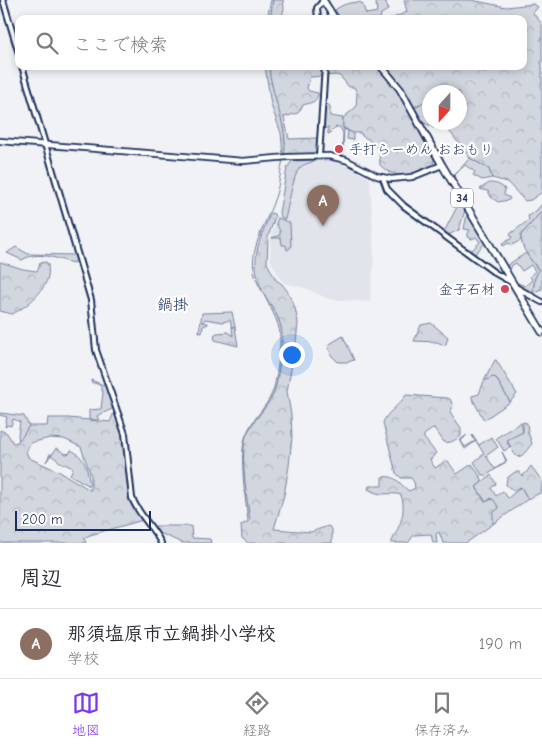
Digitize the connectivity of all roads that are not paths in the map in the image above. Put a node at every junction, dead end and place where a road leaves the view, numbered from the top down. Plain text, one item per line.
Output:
1 (4, 0) edge
2 (323, 0) edge
3 (0, 7) edge
4 (6, 7) junction
5 (318, 15) edge
6 (333, 15) edge
7 (15, 40) edge
8 (23, 70) edge
9 (325, 70) edge
10 (384, 70) edge
11 (0, 141) edge
12 (45, 145) junction
13 (319, 156) junction
14 (442, 165) junction
15 (383, 178) junction
16 (515, 286) junction
17 (542, 302) edge
18 (542, 332) edge
19 (161, 543) edge

1 - 4 street
2 - 5 street
2 - 6 main road
3 - 4 street
4 - 7 street
8 - 12 street
9 - 13 street
10 - 14 main road, 34
11 - 12 street
12 - 13 street
12 - 19 street
13 - 15 street
14 - 15 street
14 - 16 main road, 34
15 - 16 street
16 - 17 street
16 - 18 main road, 34

